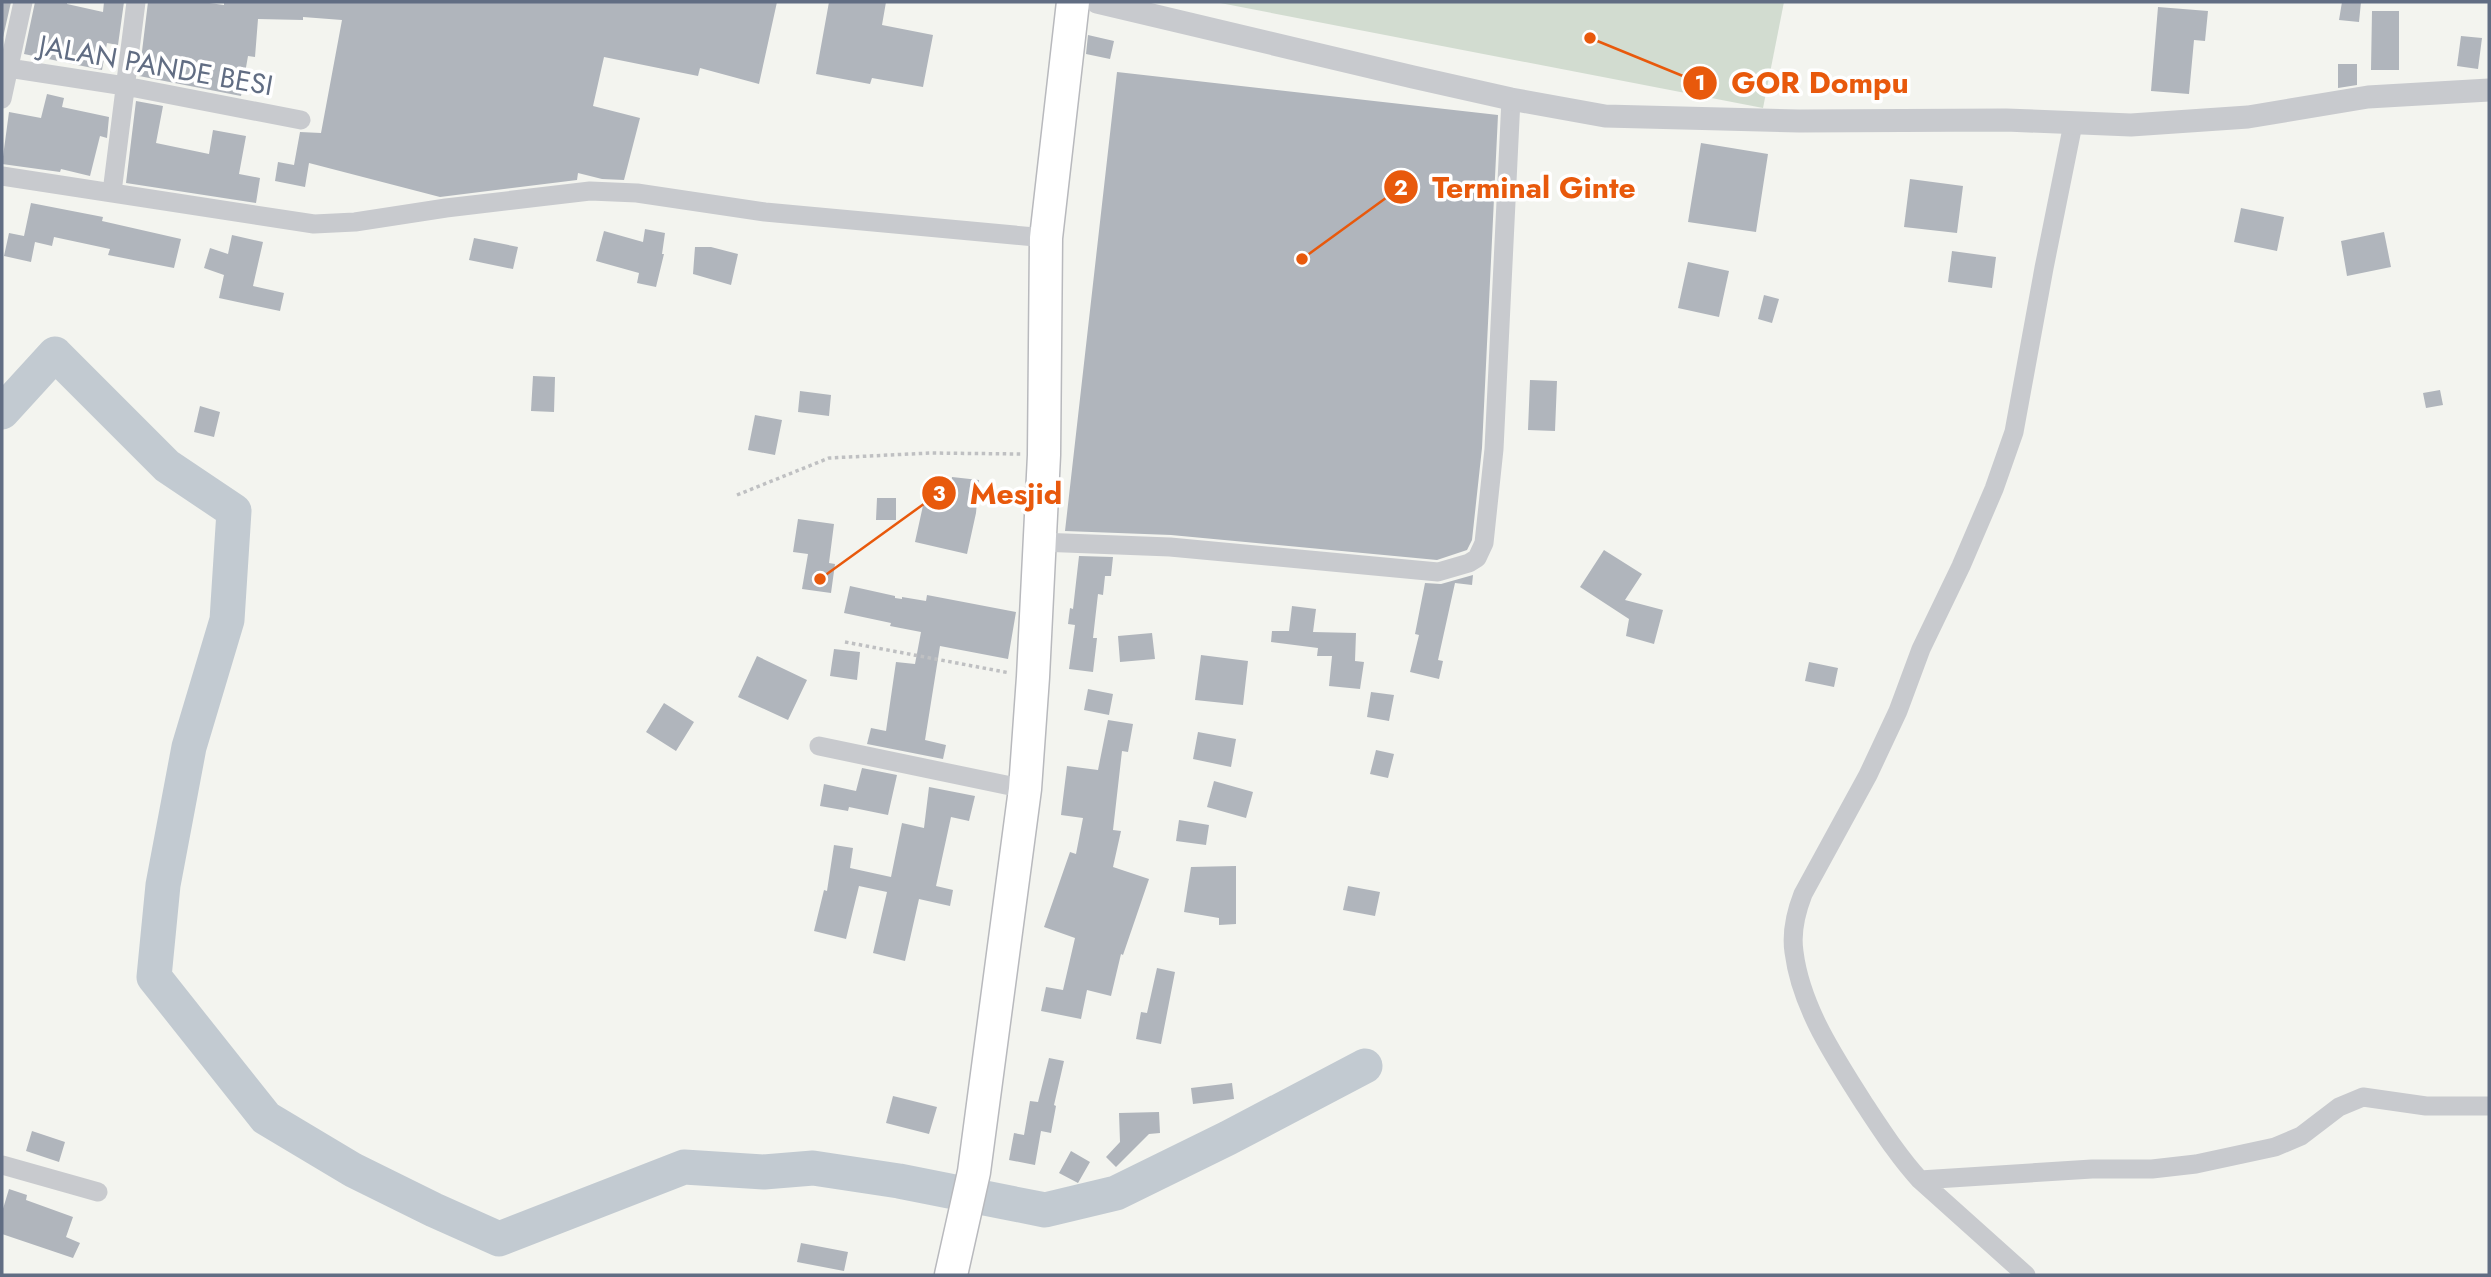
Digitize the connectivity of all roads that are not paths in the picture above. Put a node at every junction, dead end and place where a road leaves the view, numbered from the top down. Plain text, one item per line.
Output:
1 (23, 2) edge
2 (136, 2) edge
3 (1073, 2) edge
4 (1097, 2) edge
5 (5, 67) edge
6 (125, 86) junction
7 (2489, 90) edge
8 (2, 99) edge
9 (1511, 99) junction
10 (301, 120) dead end
11 (2073, 124) junction
12 (2, 176) edge
13 (112, 192) junction
14 (1046, 238) junction
15 (1039, 542) junction
16 (819, 746) dead end
17 (1025, 789) junction
18 (2489, 1106) edge
19 (2, 1166) edge
20 (1920, 1180) junction
21 (98, 1192) dead end
22 (954, 1261) edge
23 (2026, 1275) edge

1 - 5 street
2 - 6 street
3 - 14 highway
4 - 9 street
5 - 6 street, JALAN PANDE BESI
5 - 8 street
6 - 10 street, JALAN PANDE BESI
6 - 13 street
7 - 11 street
9 - 11 street
9 - 15 street
11 - 20 street
12 - 13 street
13 - 14 street
14 - 15 highway
15 - 17 highway
16 - 17 street
17 - 22 highway
18 - 20 street
19 - 21 street
20 - 23 street

